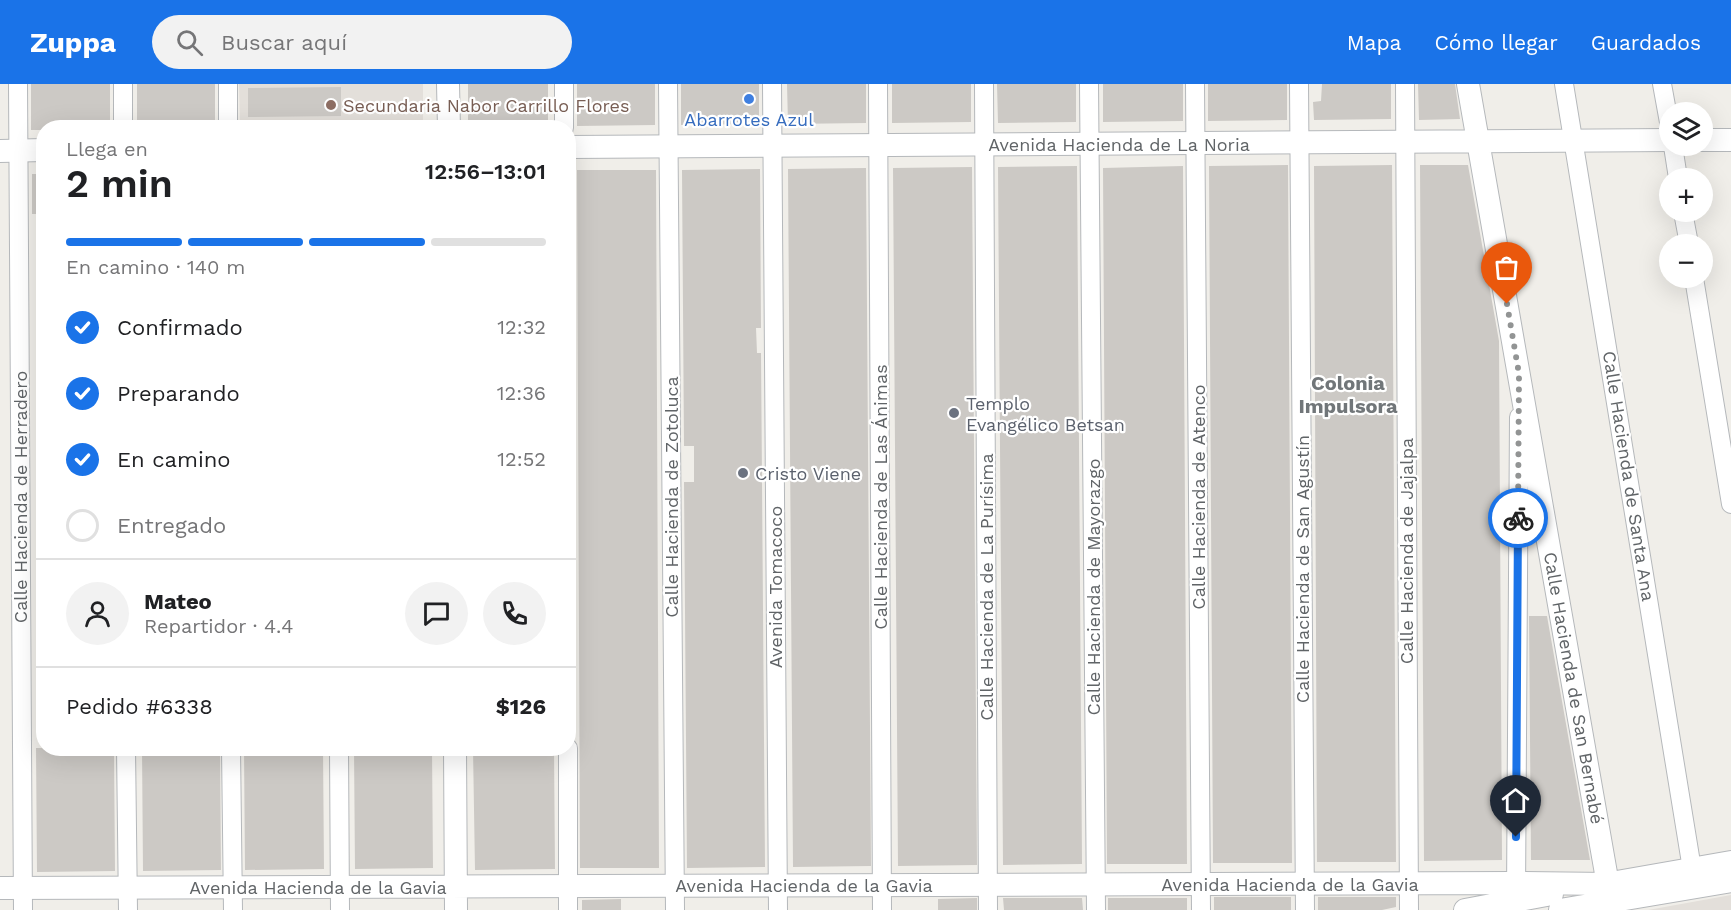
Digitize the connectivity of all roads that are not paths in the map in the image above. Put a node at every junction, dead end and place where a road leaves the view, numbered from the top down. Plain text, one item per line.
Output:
1 (18, 84) edge
2 (123, 84) edge
3 (228, 84) edge
4 (448, 84) edge
5 (564, 84) edge
6 (668, 84) edge
7 (772, 84) edge
8 (878, 84) edge
9 (984, 84) edge
10 (1089, 84) edge
11 (1196, 84) edge
12 (1299, 84) edge
13 (1405, 84) edge
14 (1468, 84) edge
15 (1564, 84) edge
16 (1662, 84) edge
17 (1665, 102) edge
18 (123, 120) edge
19 (228, 120) edge
20 (449, 120) edge
21 (564, 120) edge
22 (1659, 140) edge
23 (1713, 140) edge
24 (1731, 140) edge
25 (1479, 141) junction
26 (1574, 141) junction
27 (1299, 142) junction
28 (1405, 142) junction
29 (1196, 143) junction
30 (985, 144) junction
31 (1089, 144) junction
32 (878, 145) junction
33 (669, 146) junction
34 (772, 146) junction
35 (576, 147) edge
36 (36, 150) edge
37 (9, 151) edge
38 (1696, 288) edge
39 (1519, 374) junction
40 (1731, 504) edge
41 (126, 756) edge
42 (231, 756) edge
43 (339, 756) edge
44 (455, 756) edge
45 (568, 756) edge
46 (1731, 862) edge
47 (1692, 869) junction
48 (1731, 881) edge
49 (1407, 883) junction
50 (1200, 884) junction
51 (1304, 884) junction
52 (777, 885) junction
53 (882, 885) junction
54 (987, 885) junction
55 (1095, 885) junction
56 (456, 886) junction
57 (568, 886) junction
58 (675, 886) junction
59 (128, 887) junction
60 (233, 887) junction
61 (340, 887) junction
62 (0, 888) edge
63 (1610, 893) junction
64 (1516, 898) edge
65 (23, 899) edge
66 (128, 910) edge
67 (233, 910) edge
68 (340, 910) edge
69 (456, 910) edge
70 (568, 910) edge
71 (675, 910) edge
72 (778, 910) edge
73 (882, 910) edge
74 (988, 910) edge
75 (1096, 910) edge
76 (1201, 910) edge
77 (1305, 910) edge
78 (1409, 910) edge
79 (1465, 910) edge
80 (1560, 910) edge

1 - 37 street, Calle Hacienda de Herradero
2 - 18 street
3 - 19 street
4 - 20 street
5 - 21 street
6 - 33 street, Calle Hacienda de Zotoluca
7 - 34 street, Avenida Tomacoco
8 - 32 street, Calle Hacienda de Las Ánimas
9 - 30 street, Calle Hacienda de La Purísima
10 - 31 street, Calle Hacienda de Mayorazgo
11 - 29 street, Calle Hacienda de Atenco
12 - 27 street, Calle Hacienda de San Agustín
13 - 28 street, Calle Hacienda de Jajalpa
14 - 25 street, Calle Hacienda de San Bernabé
15 - 26 street, Calle Hacienda de Santa Ana
16 - 17 street
22 - 26 street, Avenida Hacienda de La Noria
23 - 24 street
25 - 26 street, Avenida Hacienda de La Noria
25 - 28 street, Avenida Hacienda de La Noria
25 - 39 street, Calle Hacienda de San Bernabé
26 - 47 street, Calle Hacienda de Santa Ana
27 - 28 street, Avenida Hacienda de La Noria
27 - 29 street, Avenida Hacienda de La Noria
27 - 51 street, Calle Hacienda de San Agustín
28 - 49 street, Calle Hacienda de Jajalpa
29 - 31 street, Avenida Hacienda de La Noria
29 - 50 street, Calle Hacienda de Atenco
30 - 31 street, Avenida Hacienda de La Noria
30 - 32 street, Avenida Hacienda de La Noria
30 - 54 street, Calle Hacienda de La Purísima
31 - 55 street, Calle Hacienda de Mayorazgo
32 - 34 street, Avenida Hacienda de La Noria
32 - 53 street, Calle Hacienda de Las Ánimas
33 - 34 street, Avenida Hacienda de La Noria
33 - 35 street, Avenida Hacienda de La Noria
33 - 58 street, Calle Hacienda de Zotoluca
34 - 52 street, Avenida Tomacoco
36 - 37 street
37 - 65 street, Calle Hacienda de Herradero
38 - 40 street
39 - 63 street, Calle Hacienda de San Bernabé
39 - 64 street
41 - 59 street
42 - 60 street
43 - 61 street
44 - 56 street
45 - 57 street
46 - 47 street
47 - 63 street
48 - 63 street
49 - 51 street, Avenida Hacienda de la Gavia
49 - 64 street, Avenida Hacienda de la Gavia
49 - 78 street, Calle Hacienda de Jajalpa
50 - 51 street, Avenida Hacienda de la Gavia
50 - 55 street, Avenida Hacienda de la Gavia
50 - 76 street, Calle Hacienda de Atenco
51 - 77 street, Calle Hacienda de San Agustín
52 - 53 street, Avenida Hacienda de la Gavia
52 - 58 street, Avenida Hacienda de la Gavia
52 - 72 street, Avenida Tomacoco
53 - 54 street, Avenida Hacienda de la Gavia
53 - 73 street, Calle Hacienda de Las Ánimas
54 - 55 street, Avenida Hacienda de la Gavia
54 - 74 street, Calle Hacienda de La Purísima
55 - 75 street, Calle Hacienda de Mayorazgo
56 - 57 street, Avenida Hacienda de la Gavia
56 - 61 street, Avenida Hacienda de la Gavia
56 - 69 street
57 - 58 street, Avenida Hacienda de la Gavia
57 - 70 street
58 - 71 street, Calle Hacienda de Zotoluca
59 - 60 street, Avenida Hacienda de la Gavia
59 - 65 street, Avenida Hacienda de la Gavia
59 - 66 street
60 - 61 street, Avenida Hacienda de la Gavia
60 - 67 street
61 - 68 street
62 - 65 street, Avenida Hacienda de la Gavia
63 - 64 street, Avenida Hacienda de la Gavia
63 - 80 street
64 - 79 street

